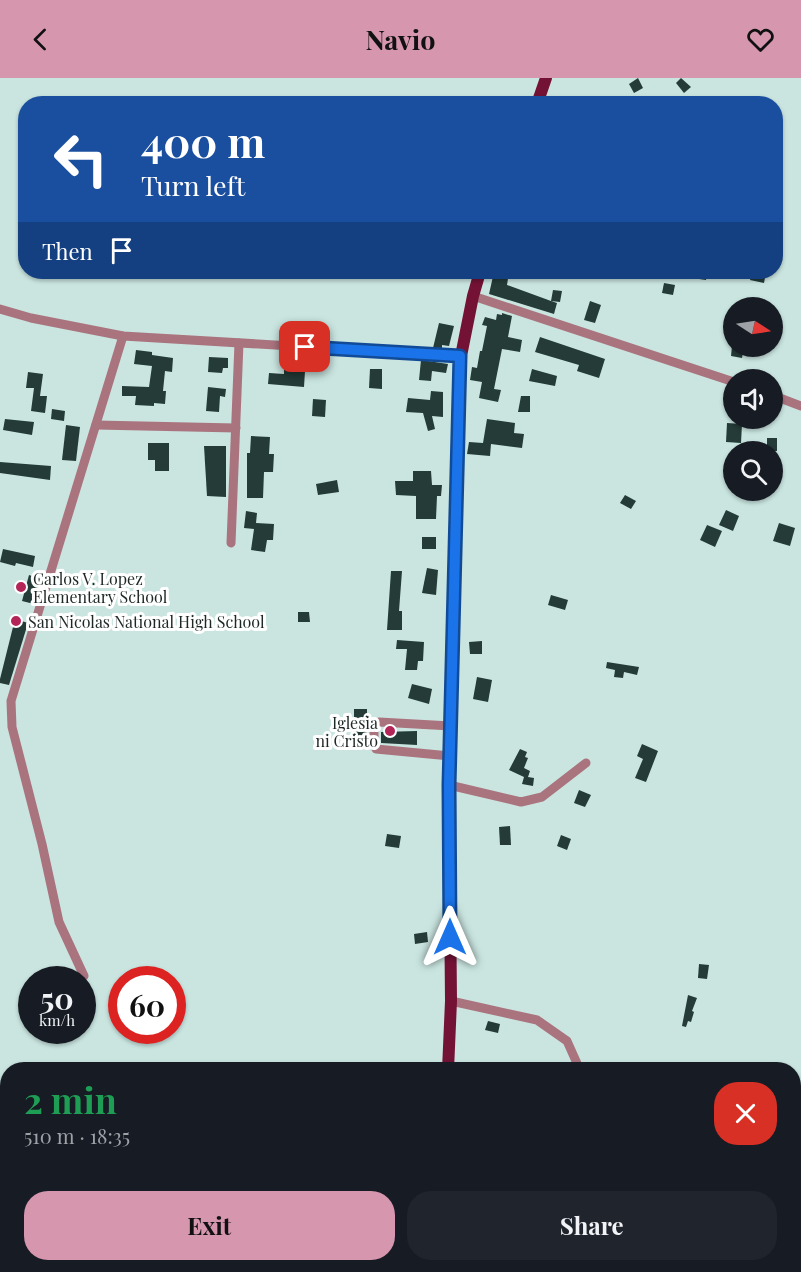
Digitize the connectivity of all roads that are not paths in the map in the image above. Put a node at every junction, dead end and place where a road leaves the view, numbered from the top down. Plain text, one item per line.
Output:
1 (546, 78) edge
2 (540, 96) edge
3 (478, 279) edge
4 (473, 296) junction
5 (0, 309) edge
6 (123, 336) junction
7 (238, 343) junction
8 (460, 356) junction
9 (723, 378) edge
10 (783, 399) edge
11 (801, 405) edge
12 (96, 424) junction
13 (236, 428) junction
14 (231, 543) dead end
15 (451, 726) junction
16 (450, 756) junction
17 (586, 763) dead end
18 (449, 785) junction
19 (79, 966) edge
20 (450, 1001) junction
21 (448, 1062) edge
22 (576, 1062) edge

1 - 2 main road
3 - 4 main road
4 - 8 main road
4 - 9 street
5 - 6 street
6 - 7 street
6 - 12 street
7 - 8 street
7 - 13 street
8 - 15 main road
10 - 11 street
12 - 13 street
12 - 19 street
13 - 14 street
15 - 16 main road
15 - 16 street
16 - 18 main road
17 - 18 street
18 - 20 main road
20 - 21 main road
20 - 22 street

